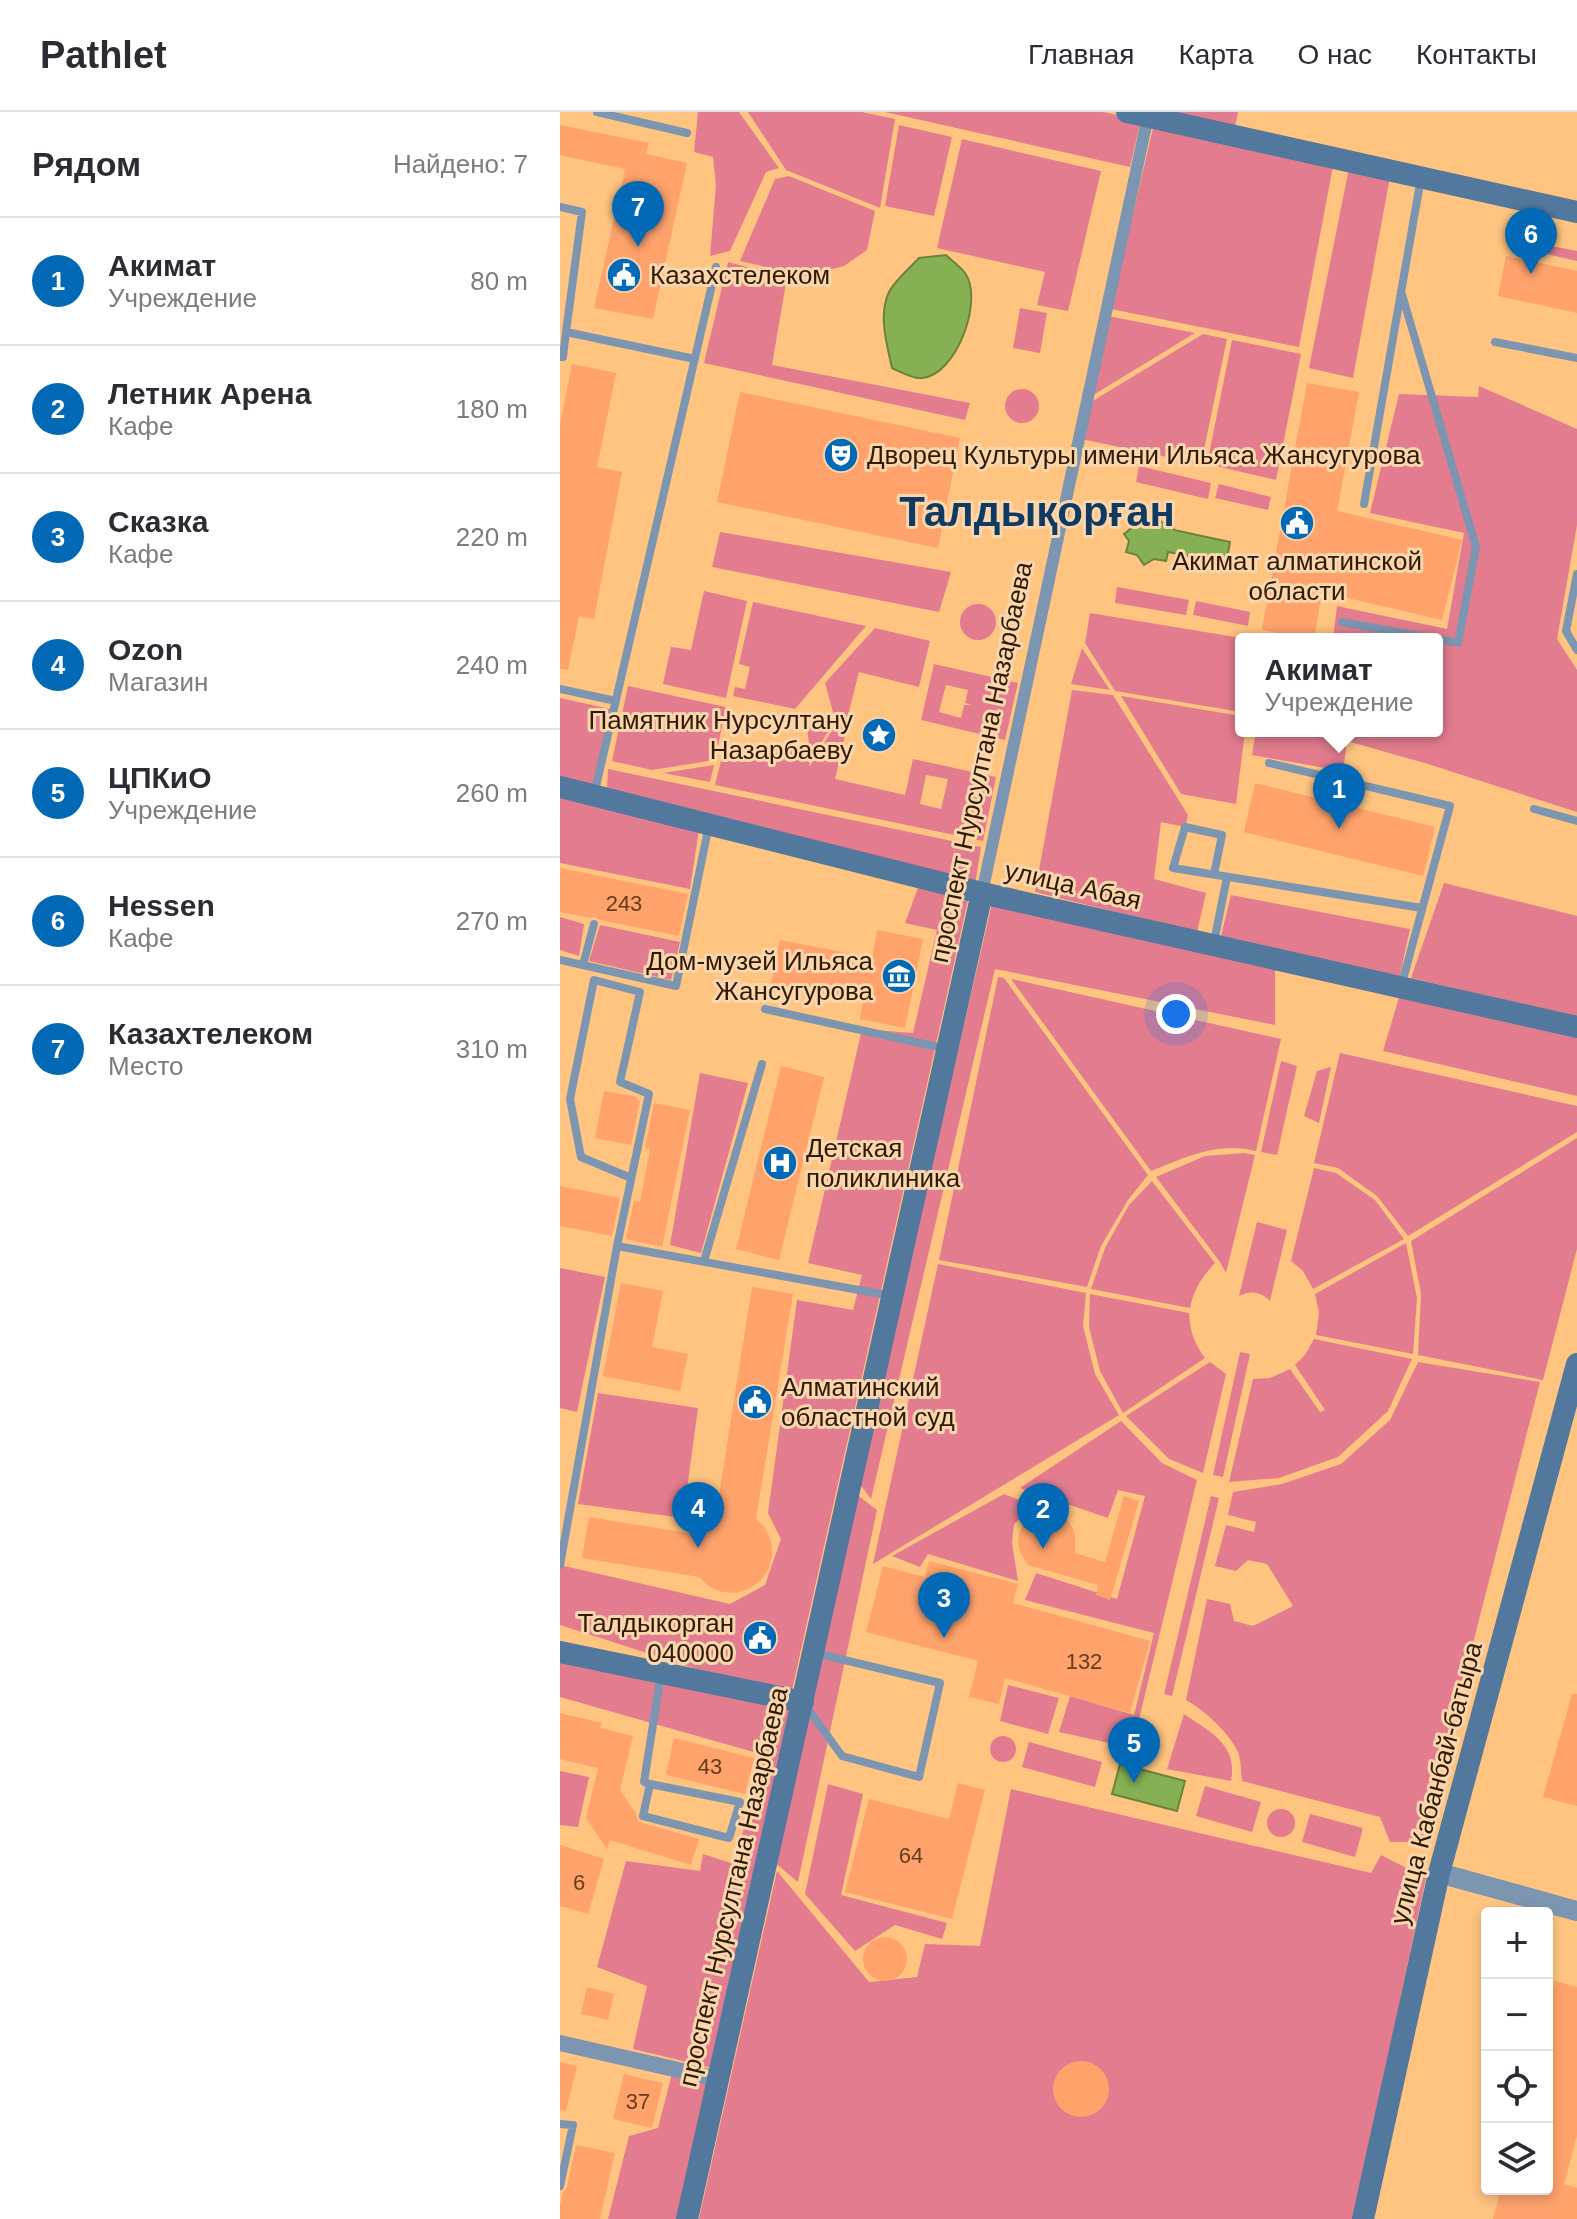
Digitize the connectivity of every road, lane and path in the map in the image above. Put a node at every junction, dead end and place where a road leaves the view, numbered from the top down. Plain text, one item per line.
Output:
1 (597, 112) edge
2 (1141, 113) edge
3 (687, 133) dead end
4 (1421, 178) junction
5 (560, 207) edge
6 (1577, 212) edge
7 (716, 267) dead end
8 (1401, 291) junction
9 (566, 332) junction
10 (1495, 342) dead end
11 (560, 357) edge
12 (1577, 358) edge
13 (695, 359) junction
14 (1364, 504) dead end
15 (1577, 574) edge
16 (1342, 622) dead end
17 (1403, 633) edge
18 (1443, 640) edge
19 (1577, 650) edge
20 (560, 689) edge
21 (616, 701) junction
22 (1269, 763) dead end
23 (560, 787) edge
24 (594, 795) junction
25 (1534, 809) dead end
26 (1577, 821) edge
27 (710, 824) junction
28 (1214, 874) junction
29 (1227, 877) junction
30 (982, 893) junction
31 (1422, 908) junction
32 (594, 924) dead end
33 (1213, 945) junction
34 (560, 960) edge
35 (583, 965) junction
36 (1401, 987) junction
37 (765, 1009) dead end
38 (1577, 1027) edge
39 (947, 1049) junction
40 (762, 1064) dead end
41 (565, 1098) edge
42 (631, 1178) junction
43 (617, 1246) junction
44 (704, 1261) junction
45 (893, 1296) junction
46 (1577, 1364) edge
47 (560, 1563) edge
48 (560, 1652) edge
49 (814, 1653) junction
50 (661, 1673) junction
51 (803, 1702) junction
52 (650, 1784) junction
53 (1439, 1873) junction
54 (1577, 1911) edge
55 (560, 2043) edge
56 (718, 2079) junction
57 (560, 2124) edge
58 (560, 2186) edge
59 (687, 2219) edge
60 (1363, 2219) edge

1 - 3 lane
2 - 4 main road
2 - 30 street, проспект Нурсултана Назарбаева
4 - 6 main road
4 - 8 lane
5 - 9 lane
7 - 13 lane
8 - 14 lane
8 - 18 lane
9 - 11 lane
9 - 13 lane
10 - 12 lane
13 - 21 lane
15 - 19 lane
16 - 17 lane
20 - 21 lane
21 - 24 lane
22 - 31 lane
23 - 24 main road, улица Абая
24 - 27 main road, улица Абая
25 - 26 lane
27 - 30 main road, улица Абая
27 - 35 lane
28 - 28 lane
28 - 29 lane
29 - 31 lane
29 - 33 lane
30 - 33 main road, улица Абая
30 - 39 main road, проспект Нурсултана Назарбаева
31 - 36 lane
32 - 35 lane
33 - 36 main road, улица Абая
34 - 35 lane
36 - 38 main road, улица Абая
37 - 39 lane
39 - 45 main road, проспект Нурсултана Назарбаева
40 - 44 lane
41 - 42 lane
41 - 42 lane
42 - 43 lane
43 - 44 lane
43 - 47 lane
44 - 45 lane
45 - 49 main road, проспект Нурсултана Назарбаева
46 - 53 main road, улица Кабанбай-батыра
48 - 50 main road
49 - 51 main road, проспект Нурсултана Назарбаева
49 - 51 lane
50 - 51 main road
50 - 52 lane
51 - 56 main road, проспект Нурсултана Назарбаева
52 - 52 lane
53 - 54 street
53 - 60 main road, улица Кабанбай-батыра
55 - 56 street
56 - 59 main road, проспект Нурсултана Назарбаева
57 - 58 lane

